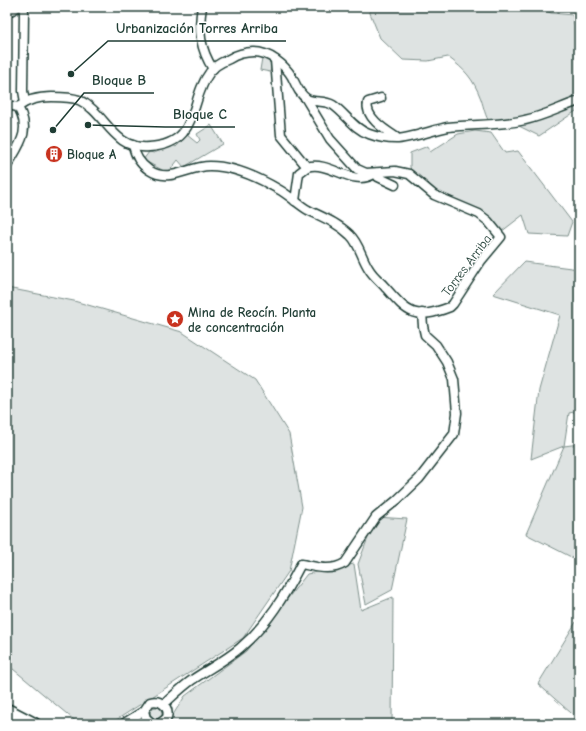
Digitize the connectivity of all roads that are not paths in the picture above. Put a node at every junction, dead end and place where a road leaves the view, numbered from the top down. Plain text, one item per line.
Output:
1 (18, 7) edge
2 (22, 7) edge
3 (202, 7) edge
4 (7, 13) edge
5 (275, 60) junction
6 (213, 69) junction
7 (381, 98) dead end
8 (306, 99) junction
9 (579, 101) edge
10 (25, 102) junction
11 (7, 105) edge
12 (18, 107) junction
13 (398, 139) junction
14 (133, 145) junction
15 (7, 166) edge
16 (307, 167) junction
17 (375, 173) junction
18 (396, 185) dead end
19 (294, 201) junction
20 (422, 313) junction
21 (164, 704) junction
22 (7, 710) edge
23 (144, 711) junction
24 (7, 718) edge
25 (12, 724) edge
26 (34, 724) edge
27 (123, 724) edge
28 (153, 724) edge
29 (159, 724) edge

1 - 4 street
2 - 10 street
3 - 6 street
5 - 6 street, Torres Arriba
5 - 8 street, Torres Arriba
5 - 16 street
6 - 14 street, Torres Arriba
7 - 13 street
8 - 13 street
8 - 17 street, Torres Arriba
9 - 13 street
10 - 12 street, Torres Arriba
10 - 14 street, Torres Arriba
11 - 12 street
12 - 15 street
14 - 19 street, Torres Arriba
16 - 17 street, Torres Arriba
16 - 19 street
17 - 18 street, Torres Arriba
17 - 20 street, Torres Arriba
19 - 20 street, Torres Arriba
20 - 21 street
21 - 23 street
21 - 29 street
22 - 26 highway
23 - 27 street
23 - 28 street
24 - 25 highway

